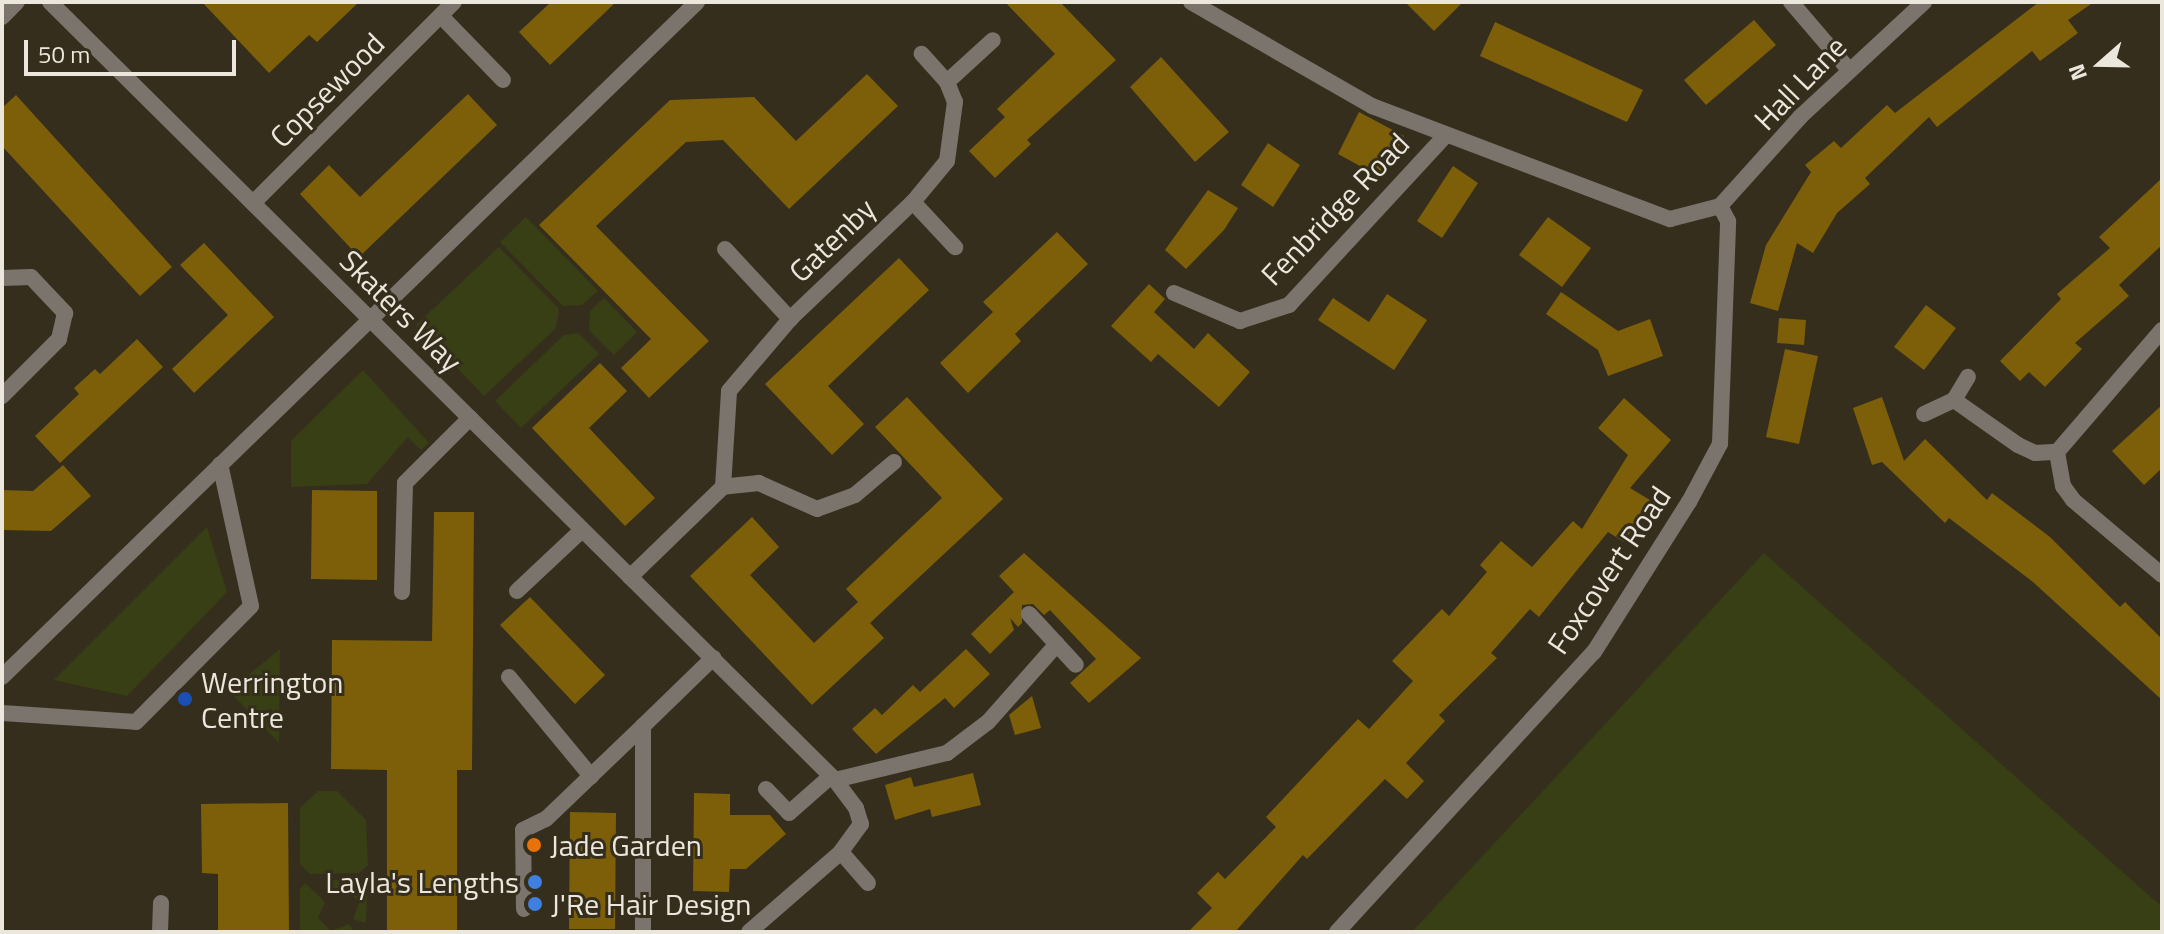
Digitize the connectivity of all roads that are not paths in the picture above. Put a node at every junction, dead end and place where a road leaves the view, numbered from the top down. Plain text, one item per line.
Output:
1 (17, 2) edge
2 (50, 2) edge
3 (454, 2) edge
4 (697, 2) edge
5 (1191, 2) edge
6 (1791, 2) edge
7 (1924, 2) edge
8 (1212, 8) edge
9 (441, 16) junction
10 (2, 17) edge
11 (993, 40) dead end
12 (922, 54) dead end
13 (1849, 70) junction
14 (503, 80) dead end
15 (947, 82) junction
16 (1444, 137) junction
17 (913, 202) junction
18 (253, 203) junction
19 (1720, 206) junction
20 (955, 247) dead end
21 (725, 249) dead end
22 (2, 278) edge
23 (1174, 293) dead end
24 (370, 319) junction
25 (790, 319) junction
26 (2162, 330) edge
27 (1968, 377) dead end
28 (2, 396) edge
29 (1954, 400) junction
30 (1924, 414) dead end
31 (470, 418) junction
32 (2057, 452) junction
33 (894, 462) dead end
34 (220, 464) junction
35 (723, 487) junction
36 (582, 530) junction
37 (2162, 575) edge
38 (630, 577) junction
39 (517, 591) dead end
40 (402, 592) dead end
41 (1029, 614) dead end
42 (1057, 644) junction
43 (713, 658) junction
44 (1076, 665) dead end
45 (2, 677) edge
46 (509, 677) dead end
47 (2, 713) edge
48 (643, 726) junction
49 (591, 776) junction
50 (833, 778) junction
51 (766, 789) dead end
52 (841, 852) junction
53 (868, 883) dead end
54 (161, 903) dead end
55 (524, 909) dead end
56 (160, 932) edge
57 (643, 932) edge
58 (749, 932) edge
59 (1337, 932) edge

1 - 10 street
2 - 18 street, Skaters Way
3 - 9 street, Copsewood
4 - 24 street
5 - 8 street, Fenbridge Road
6 - 13 street
7 - 13 street, Hall Lane
8 - 16 street, Fenbridge Road
9 - 14 street
9 - 18 street, Copsewood
11 - 15 street
12 - 15 street
13 - 19 street, Hall Lane
15 - 17 street, Gatenby
16 - 19 street, Fenbridge Road
16 - 23 street, Fenbridge Road
17 - 20 street, Gatenby
17 - 25 street, Gatenby
18 - 24 street, Skaters Way
19 - 59 street, Foxcovert Road
21 - 25 street, Gatenby
22 - 28 street
24 - 31 street, Skaters Way
24 - 34 street
25 - 35 street, Gatenby
26 - 32 street
27 - 29 street
29 - 30 street
29 - 32 street
31 - 36 street, Skaters Way
31 - 40 street
32 - 37 street
33 - 35 street
34 - 45 street
34 - 47 street
35 - 38 street
36 - 38 street, Skaters Way
36 - 39 street
38 - 43 street, Skaters Way
41 - 42 street
42 - 44 street
42 - 50 street
43 - 48 street
43 - 50 street, Skaters Way
46 - 49 street
48 - 49 street
48 - 57 street
49 - 55 street
50 - 51 street
50 - 52 street, Skaters Way
52 - 53 street
52 - 58 street
54 - 56 street

